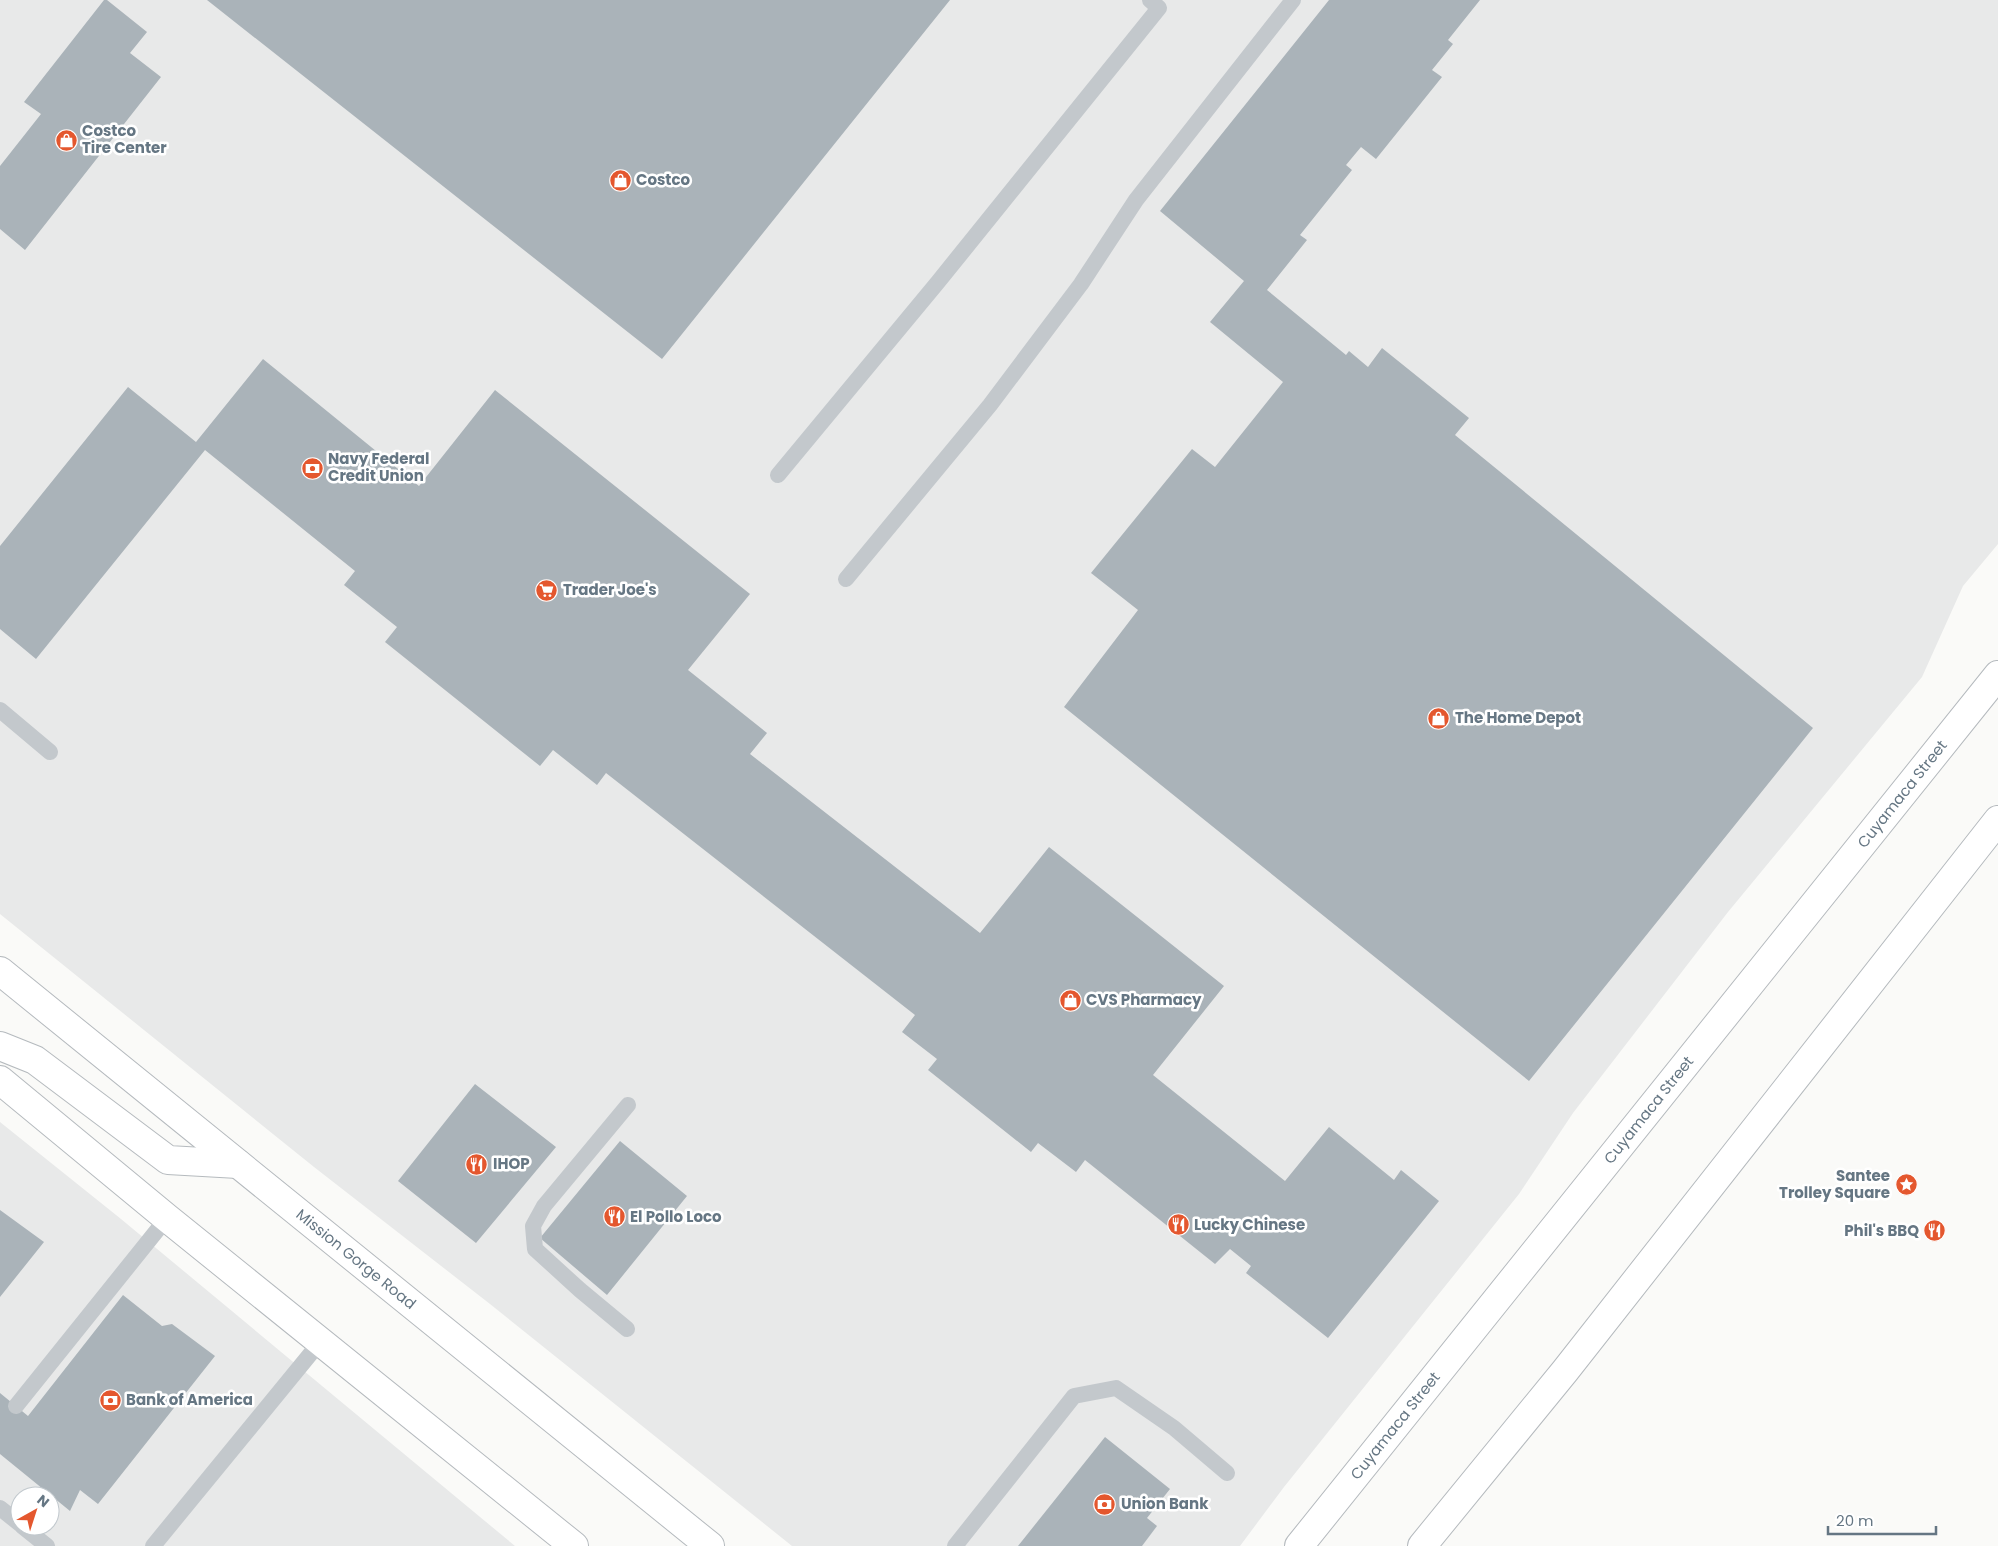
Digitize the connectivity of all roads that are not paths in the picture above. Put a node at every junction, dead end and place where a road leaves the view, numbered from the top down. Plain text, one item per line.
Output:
1 (1150, 0) edge
2 (1293, 0) edge
3 (778, 475) dead end
4 (846, 579) dead end
5 (1998, 674) edge
6 (0, 710) edge
7 (50, 752) dead end
8 (1998, 820) edge
9 (0, 971) edge
10 (0, 1046) edge
11 (0, 1080) edge
12 (628, 1106) dead end
13 (238, 1164) junction
14 (167, 1218) junction
15 (628, 1330) dead end
16 (321, 1341) junction
17 (16, 1406) dead end
18 (1227, 1473) dead end
19 (0, 1508) edge
20 (10, 1516) edge
21 (35, 1536) edge
22 (47, 1546) edge
23 (154, 1546) edge
24 (574, 1546) edge
25 (710, 1546) edge
26 (956, 1546) edge
27 (1299, 1546) edge
28 (1422, 1546) edge

1 - 3 lane
2 - 4 lane
5 - 27 main road, Cuyamaca Street
6 - 7 lane
8 - 28 main road
9 - 13 main road, Mission Gorge Road
10 - 13 main road
11 - 14 main road
12 - 15 lane
13 - 25 main road, Mission Gorge Road
14 - 16 main road
14 - 17 lane
16 - 23 lane
16 - 24 main road
18 - 26 lane
19 - 20 lane
21 - 22 lane

